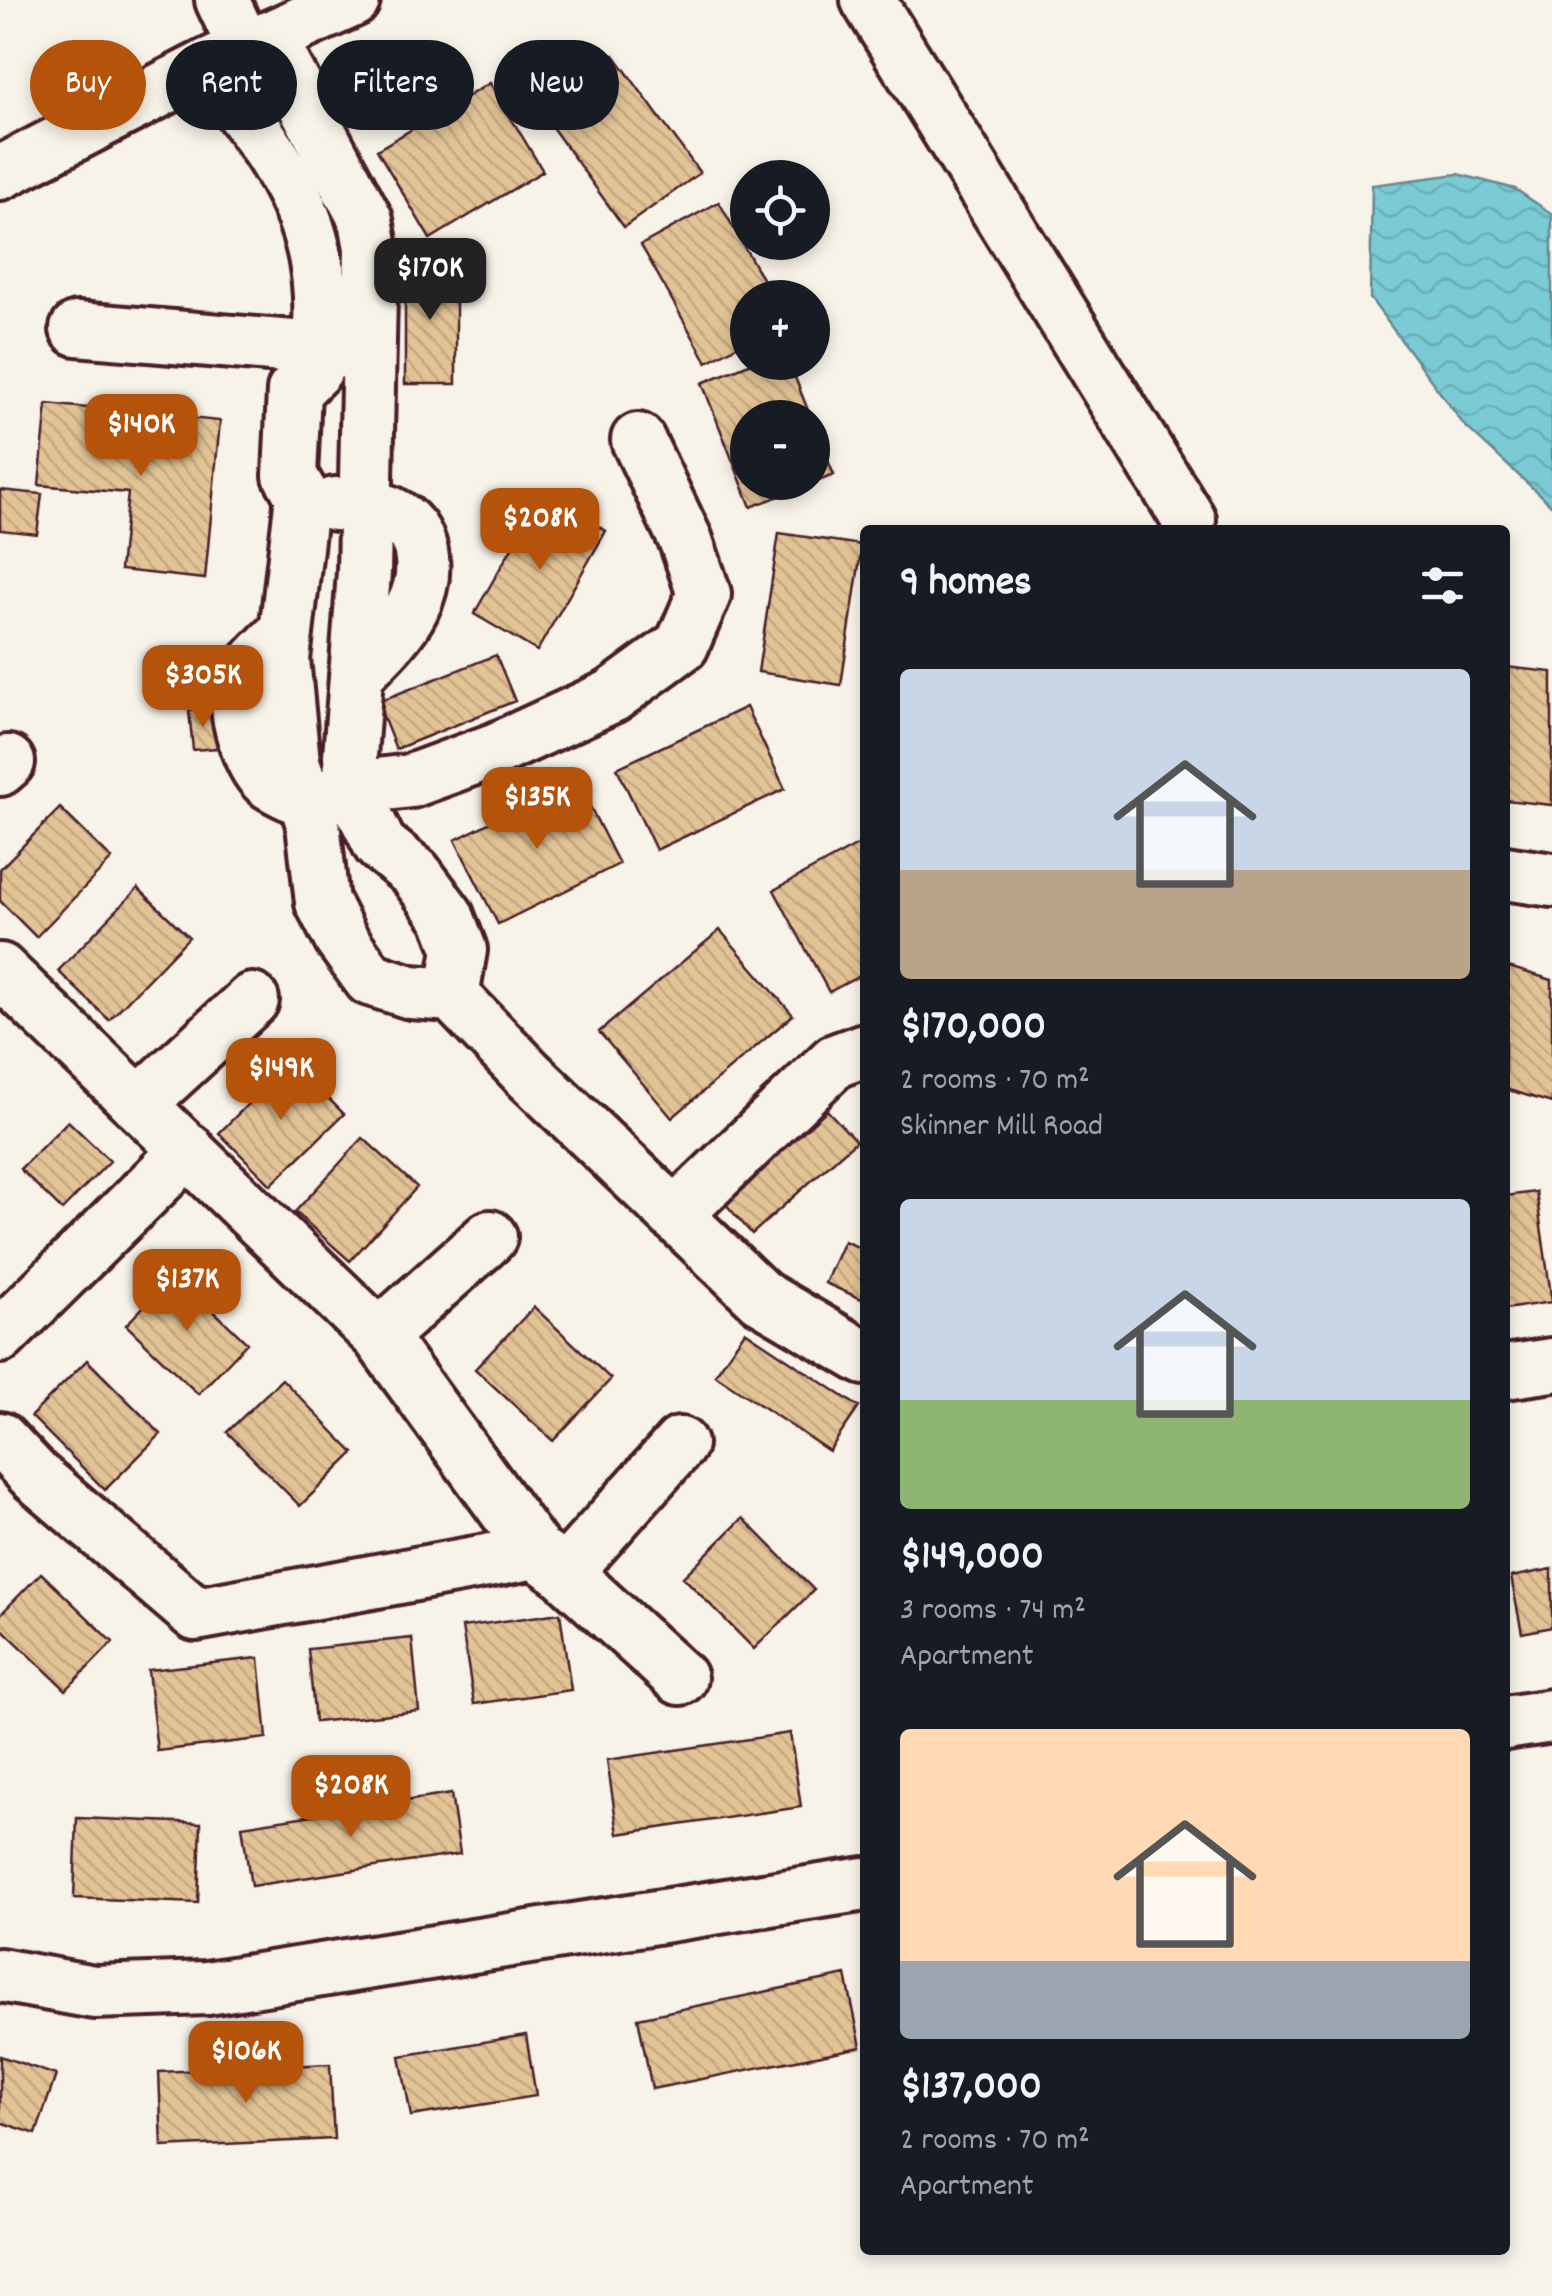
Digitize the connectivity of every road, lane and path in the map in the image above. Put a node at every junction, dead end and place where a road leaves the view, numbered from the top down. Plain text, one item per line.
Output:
1 (222, 0) edge
2 (353, 0) edge
3 (868, 0) edge
4 (237, 40) edge
5 (267, 40) edge
6 (166, 90) edge
7 (297, 127) edge
8 (264, 130) edge
9 (0, 173) edge
10 (77, 329) dead end
11 (370, 354) junction
12 (318, 359) junction
13 (638, 440) dead end
14 (302, 499) junction
15 (367, 506) junction
16 (1190, 520) dead end
17 (329, 795) junction
18 (1510, 874) edge
19 (1552, 880) edge
20 (0, 970) edge
21 (452, 994) junction
22 (252, 1000) dead end
23 (860, 1052) edge
24 (140, 1103) junction
25 (188, 1150) junction
26 (675, 1215) junction
27 (490, 1238) dead end
28 (0, 1336) edge
29 (379, 1336) junction
30 (860, 1355) edge
31 (1552, 1365) edge
32 (1510, 1371) edge
33 (0, 1439) edge
34 (680, 1444) dead end
35 (550, 1562) junction
36 (680, 1678) dead end
37 (1552, 1716) edge
38 (1510, 1722) edge
39 (860, 1885) edge
40 (0, 1975) edge

1 - 4 street
2 - 5 street
3 - 16 street
6 - 9 street
7 - 11 street
8 - 12 street
10 - 12 street
11 - 12 street
11 - 15 street
12 - 14 street
13 - 17 street
14 - 15 street
14 - 17 street
15 - 17 street
17 - 21 street
17 - 21 street
18 - 19 street
20 - 24 street
21 - 26 street
22 - 24 street
23 - 26 street
24 - 25 street
25 - 28 street
25 - 29 street
26 - 30 street
27 - 29 street
29 - 35 street
31 - 32 street
33 - 35 street
34 - 35 street
35 - 36 street
37 - 38 street
39 - 40 street

